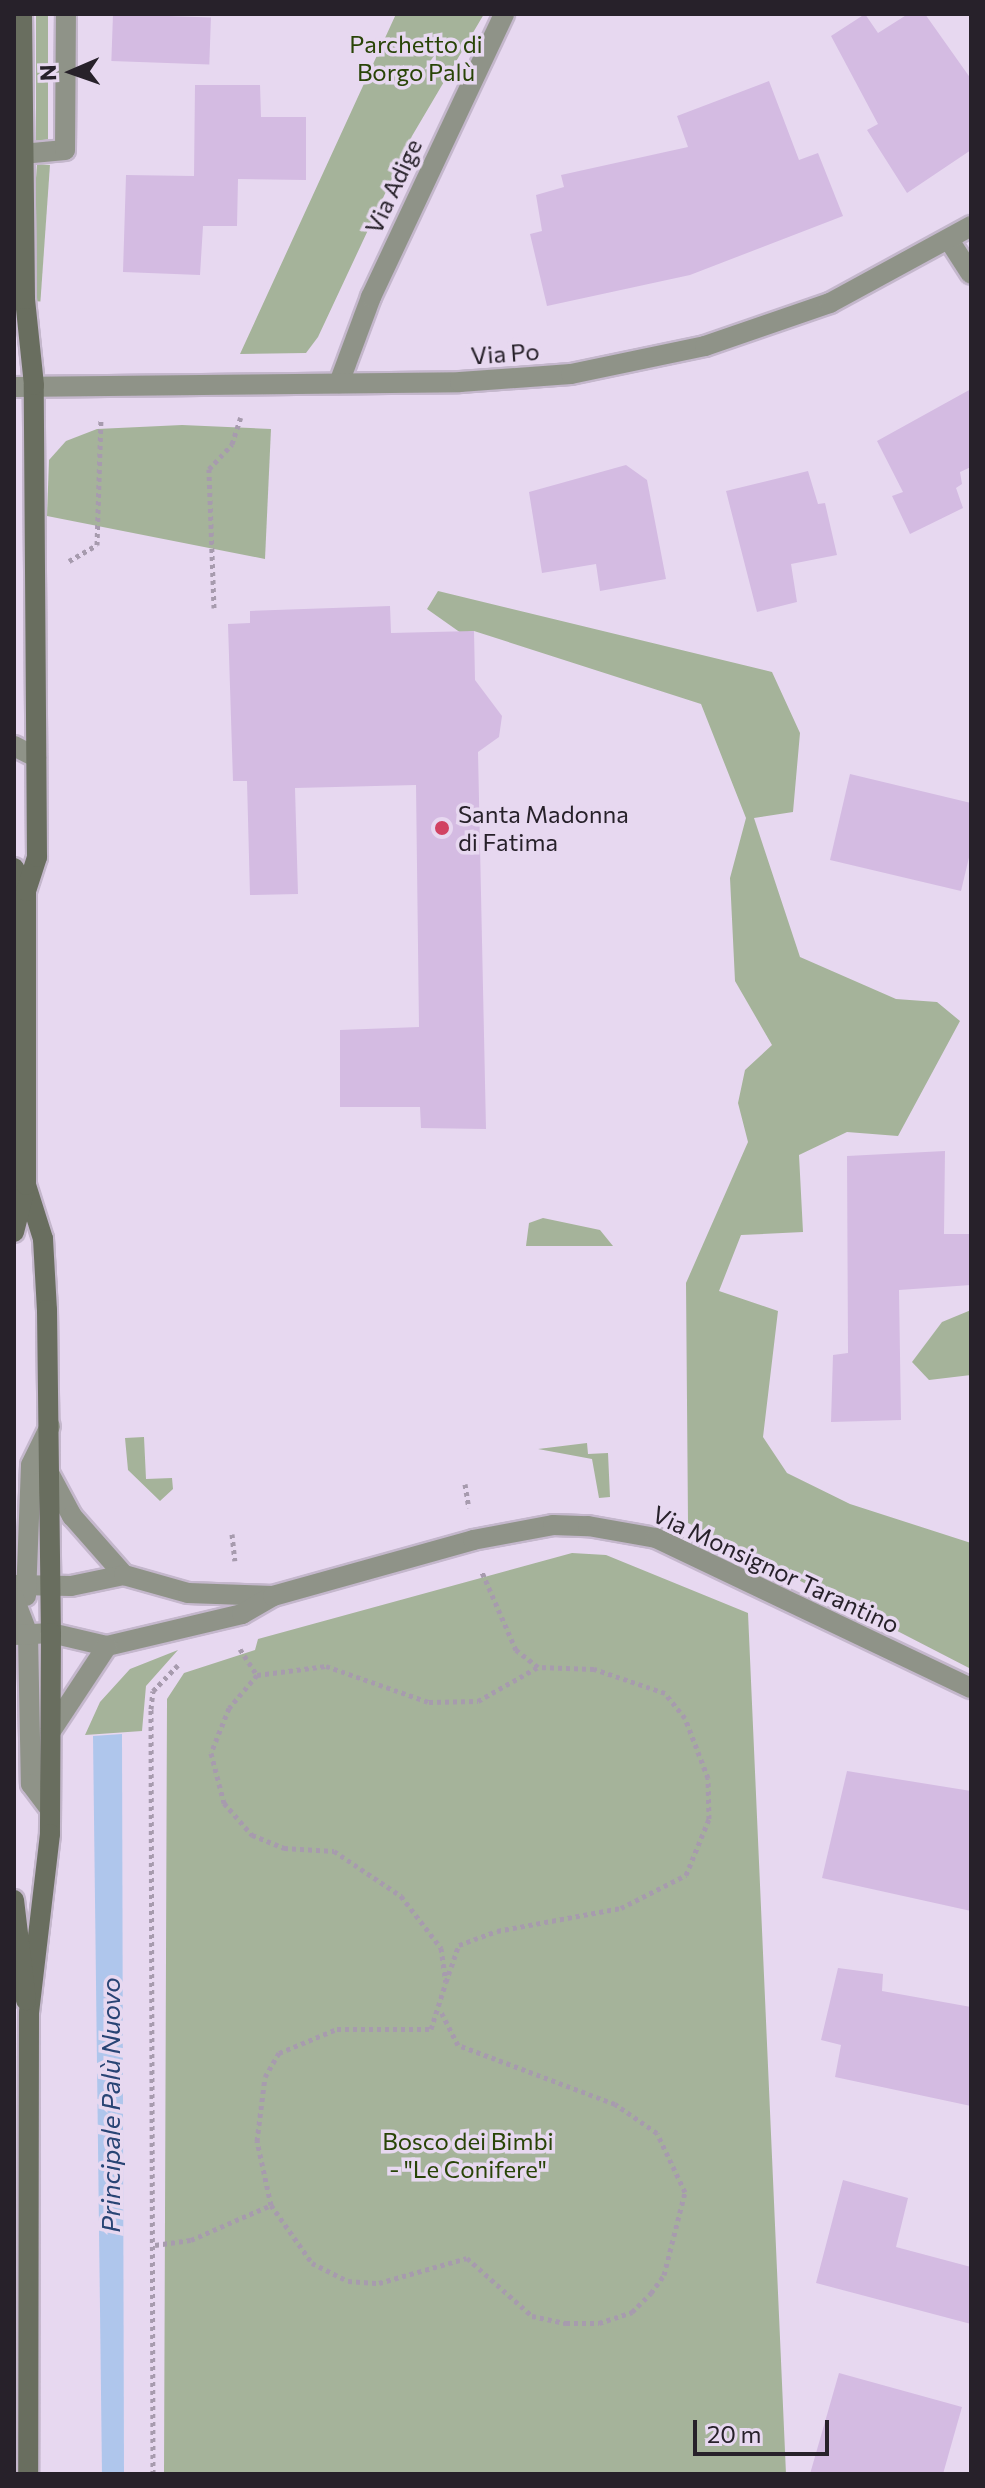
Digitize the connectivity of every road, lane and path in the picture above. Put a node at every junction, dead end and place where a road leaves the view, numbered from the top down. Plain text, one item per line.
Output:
1 (22, 14) edge
2 (66, 14) edge
3 (504, 14) edge
4 (22, 154) junction
5 (971, 226) edge
6 (949, 240) junction
7 (971, 274) edge
8 (25, 299) junction
9 (14, 349) edge
10 (266, 383) junction
11 (339, 383) junction
12 (101, 385) junction
13 (24, 386) edge
14 (97, 545) dead end
15 (214, 608) dead end
16 (14, 746) edge
17 (36, 757) junction
18 (14, 868) edge
19 (26, 891) junction
20 (20, 1045) edge
21 (20, 1119) edge
22 (22, 1171) edge
23 (14, 1232) edge
24 (50, 1426) junction
25 (50, 1475) junction
26 (465, 1484) dead end
27 (232, 1534) dead end
28 (473, 1540) junction
29 (124, 1575) junction
30 (32, 1584) edge
31 (240, 1604) junction
32 (18, 1620) edge
33 (51, 1633) junction
34 (107, 1646) junction
35 (240, 1648) junction
36 (226, 1651) dead end
37 (187, 1662) dead end
38 (538, 1667) junction
39 (257, 1675) junction
40 (971, 1688) edge
41 (51, 1731) junction
42 (50, 1809) junction
43 (14, 1900) edge
44 (446, 1982) junction
45 (29, 2012) junction
46 (441, 2012) junction
47 (271, 2205) junction
48 (155, 2245) junction
49 (28, 2474) edge
50 (153, 2474) edge

1 - 4 main road
2 - 4 street
3 - 11 street, Via Adige
4 - 8 main road
5 - 6 street, Via Po
6 - 7 street
6 - 11 street, Via Po
8 - 9 main road
8 - 13 main road
10 - 11 street, Via Po
10 - 12 street, Via Po
10 - 15 path
12 - 13 street, Via Po
12 - 14 path
13 - 17 main road
16 - 17 street
17 - 19 main road
18 - 19 main road
19 - 20 main road
20 - 21 main road
21 - 22 main road
22 - 23 main road
22 - 24 main road
24 - 25 main road
24 - 30 street
25 - 29 street
25 - 30 main road
26 - 28 path
27 - 31 path
28 - 31 street, Via Monsignor Tarantino
28 - 38 path
28 - 40 street, Via Monsignor Tarantino
29 - 30 street, Via Monsignor Tarantino
29 - 31 street, Via Monsignor Tarantino
30 - 32 street
30 - 33 main road
31 - 34 street, Via Monsignor Tarantino
31 - 35 path
32 - 33 street, Via Monsignor Tarantino
32 - 42 street
33 - 34 street, Via Monsignor Tarantino
33 - 41 main road
34 - 41 street
35 - 36 path
35 - 39 path
37 - 48 path
38 - 39 path
38 - 44 path
39 - 44 path
41 - 42 main road
42 - 45 main road
43 - 45 main road
44 - 46 path
45 - 49 main road
46 - 47 path
46 - 47 path
47 - 48 path
48 - 50 path

